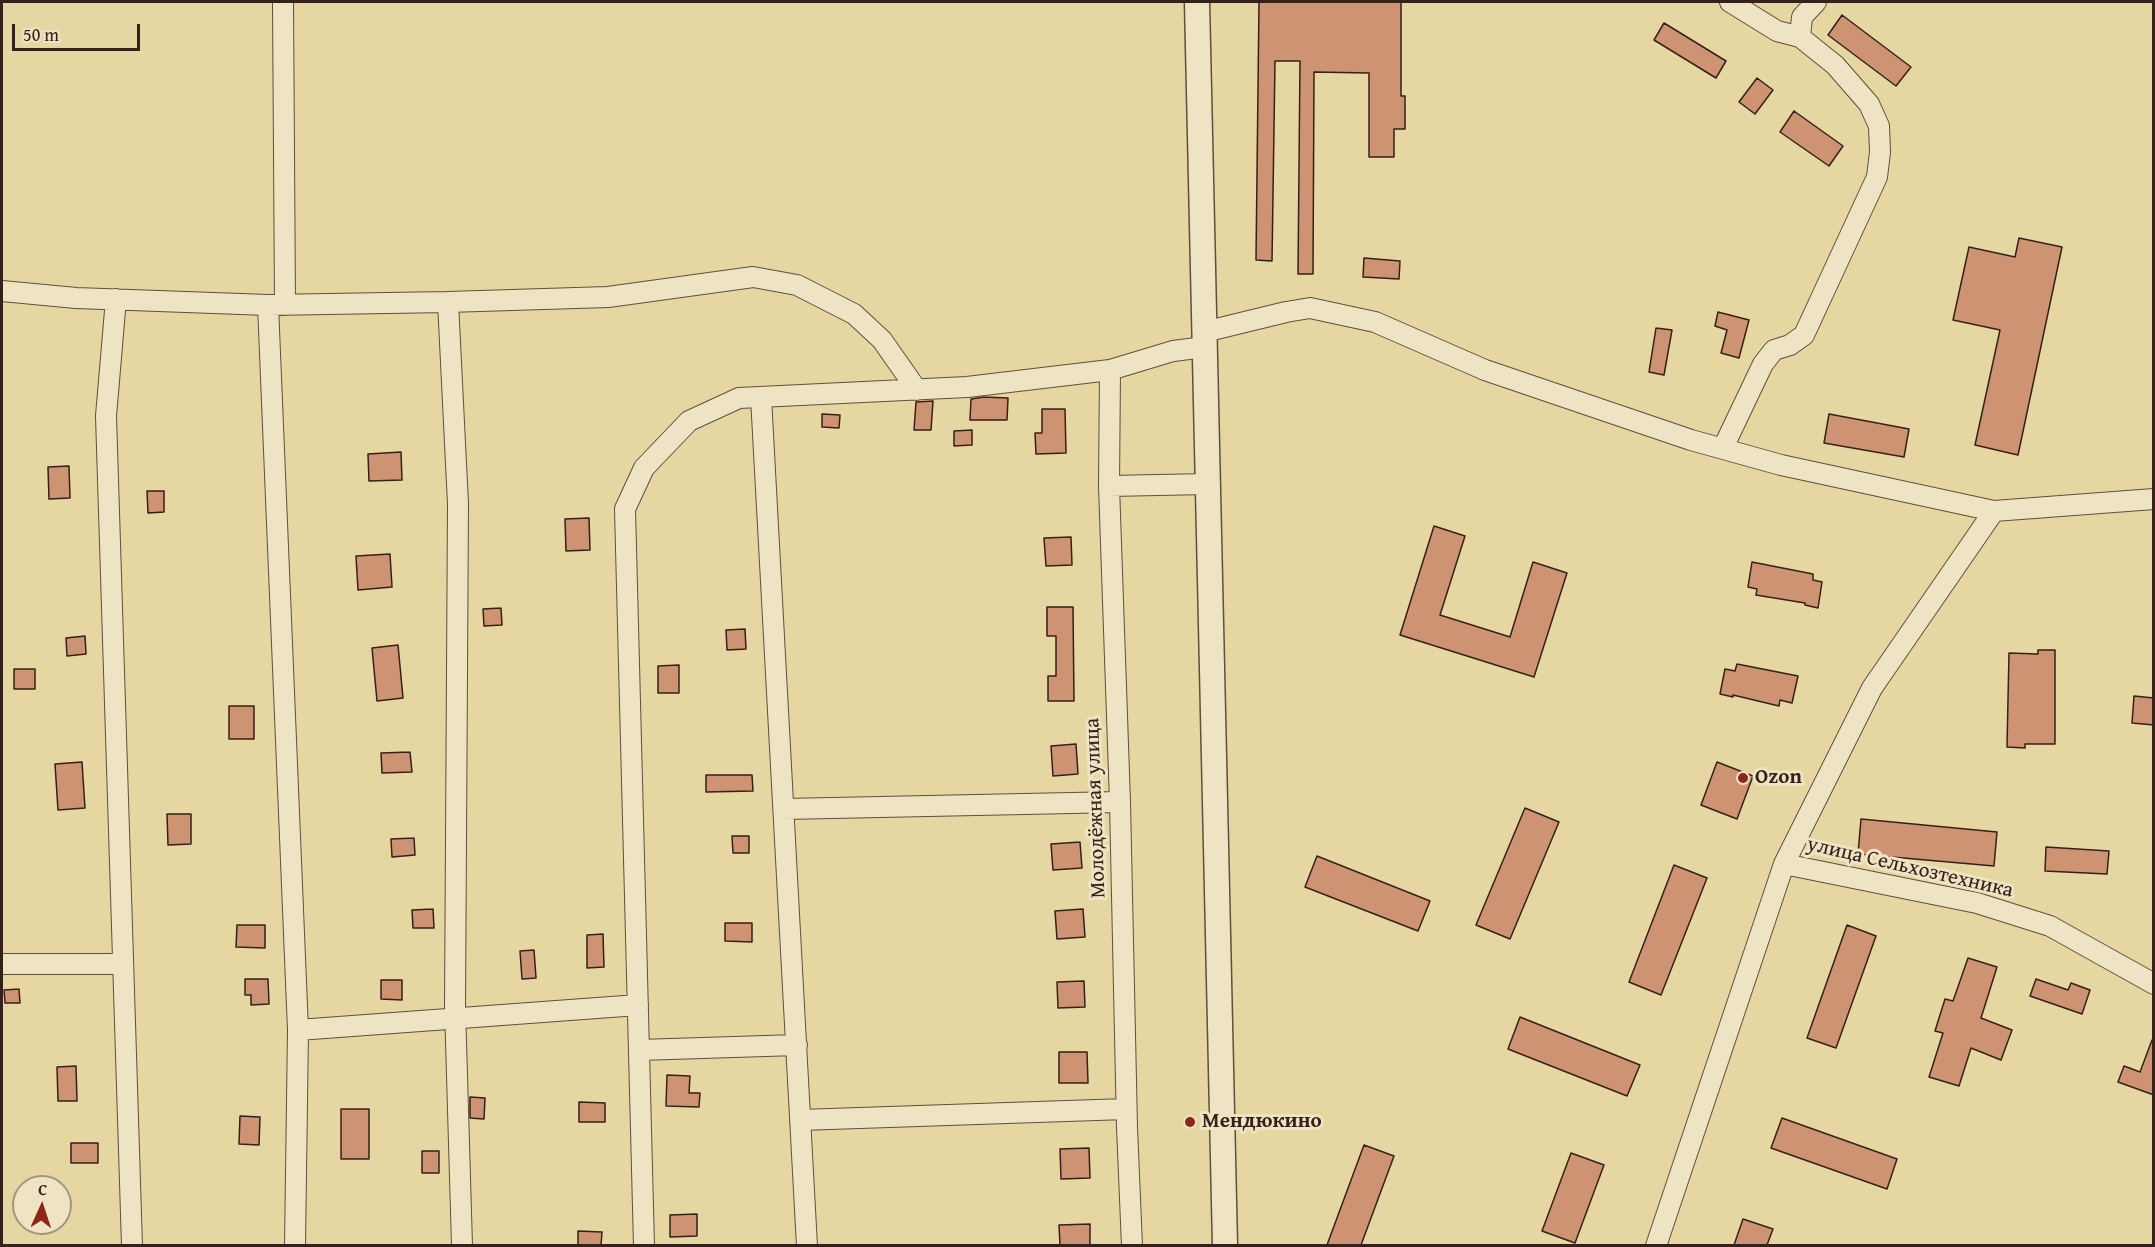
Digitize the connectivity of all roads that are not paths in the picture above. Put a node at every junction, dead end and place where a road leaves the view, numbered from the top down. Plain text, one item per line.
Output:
1 (283, 2) edge
2 (1197, 2) edge
3 (1730, 2) edge
4 (1816, 2) edge
5 (1800, 37) junction
6 (2, 291) edge
7 (116, 299) junction
8 (448, 302) junction
9 (277, 305) junction
10 (1205, 340) junction
11 (1110, 370) junction
12 (917, 390) junction
13 (761, 397) junction
14 (1723, 448) junction
15 (1208, 484) junction
16 (1109, 486) junction
17 (2154, 499) edge
18 (1994, 511) junction
19 (1120, 802) junction
20 (784, 809) junction
21 (1784, 864) junction
22 (2, 964) edge
23 (123, 964) junction
24 (2154, 984) edge
25 (638, 1005) junction
26 (455, 1020) junction
27 (298, 1030) junction
28 (796, 1045) junction
29 (639, 1050) junction
30 (1126, 1109) junction
31 (801, 1120) junction
32 (132, 1245) edge
33 (295, 1245) edge
34 (462, 1245) edge
35 (644, 1245) edge
36 (807, 1245) edge
37 (1132, 1245) edge
38 (1225, 1245) edge
39 (1656, 1245) edge

1 - 9 street
2 - 10 street
3 - 5 street
4 - 5 street
5 - 14 street
6 - 7 street
7 - 9 street
7 - 23 street
8 - 9 street
8 - 12 street
8 - 26 street
9 - 27 street
10 - 11 street
10 - 14 street
10 - 15 street
11 - 12 street
11 - 16 street, Молодёжная улица
12 - 13 street
13 - 20 street
13 - 25 street
14 - 18 street
15 - 16 street
15 - 38 street
16 - 19 street, Молодёжная улица
17 - 18 street
18 - 21 street
19 - 20 street
19 - 30 street, Молодёжная улица
20 - 28 street
21 - 24 street, улица Сельхозтехника
21 - 39 street
22 - 23 street
23 - 32 street
25 - 26 street
25 - 29 street
26 - 27 street
26 - 34 street
27 - 33 street
28 - 29 street
28 - 31 street
29 - 35 street
30 - 31 street
30 - 37 street, Молодёжная улица
31 - 36 street

